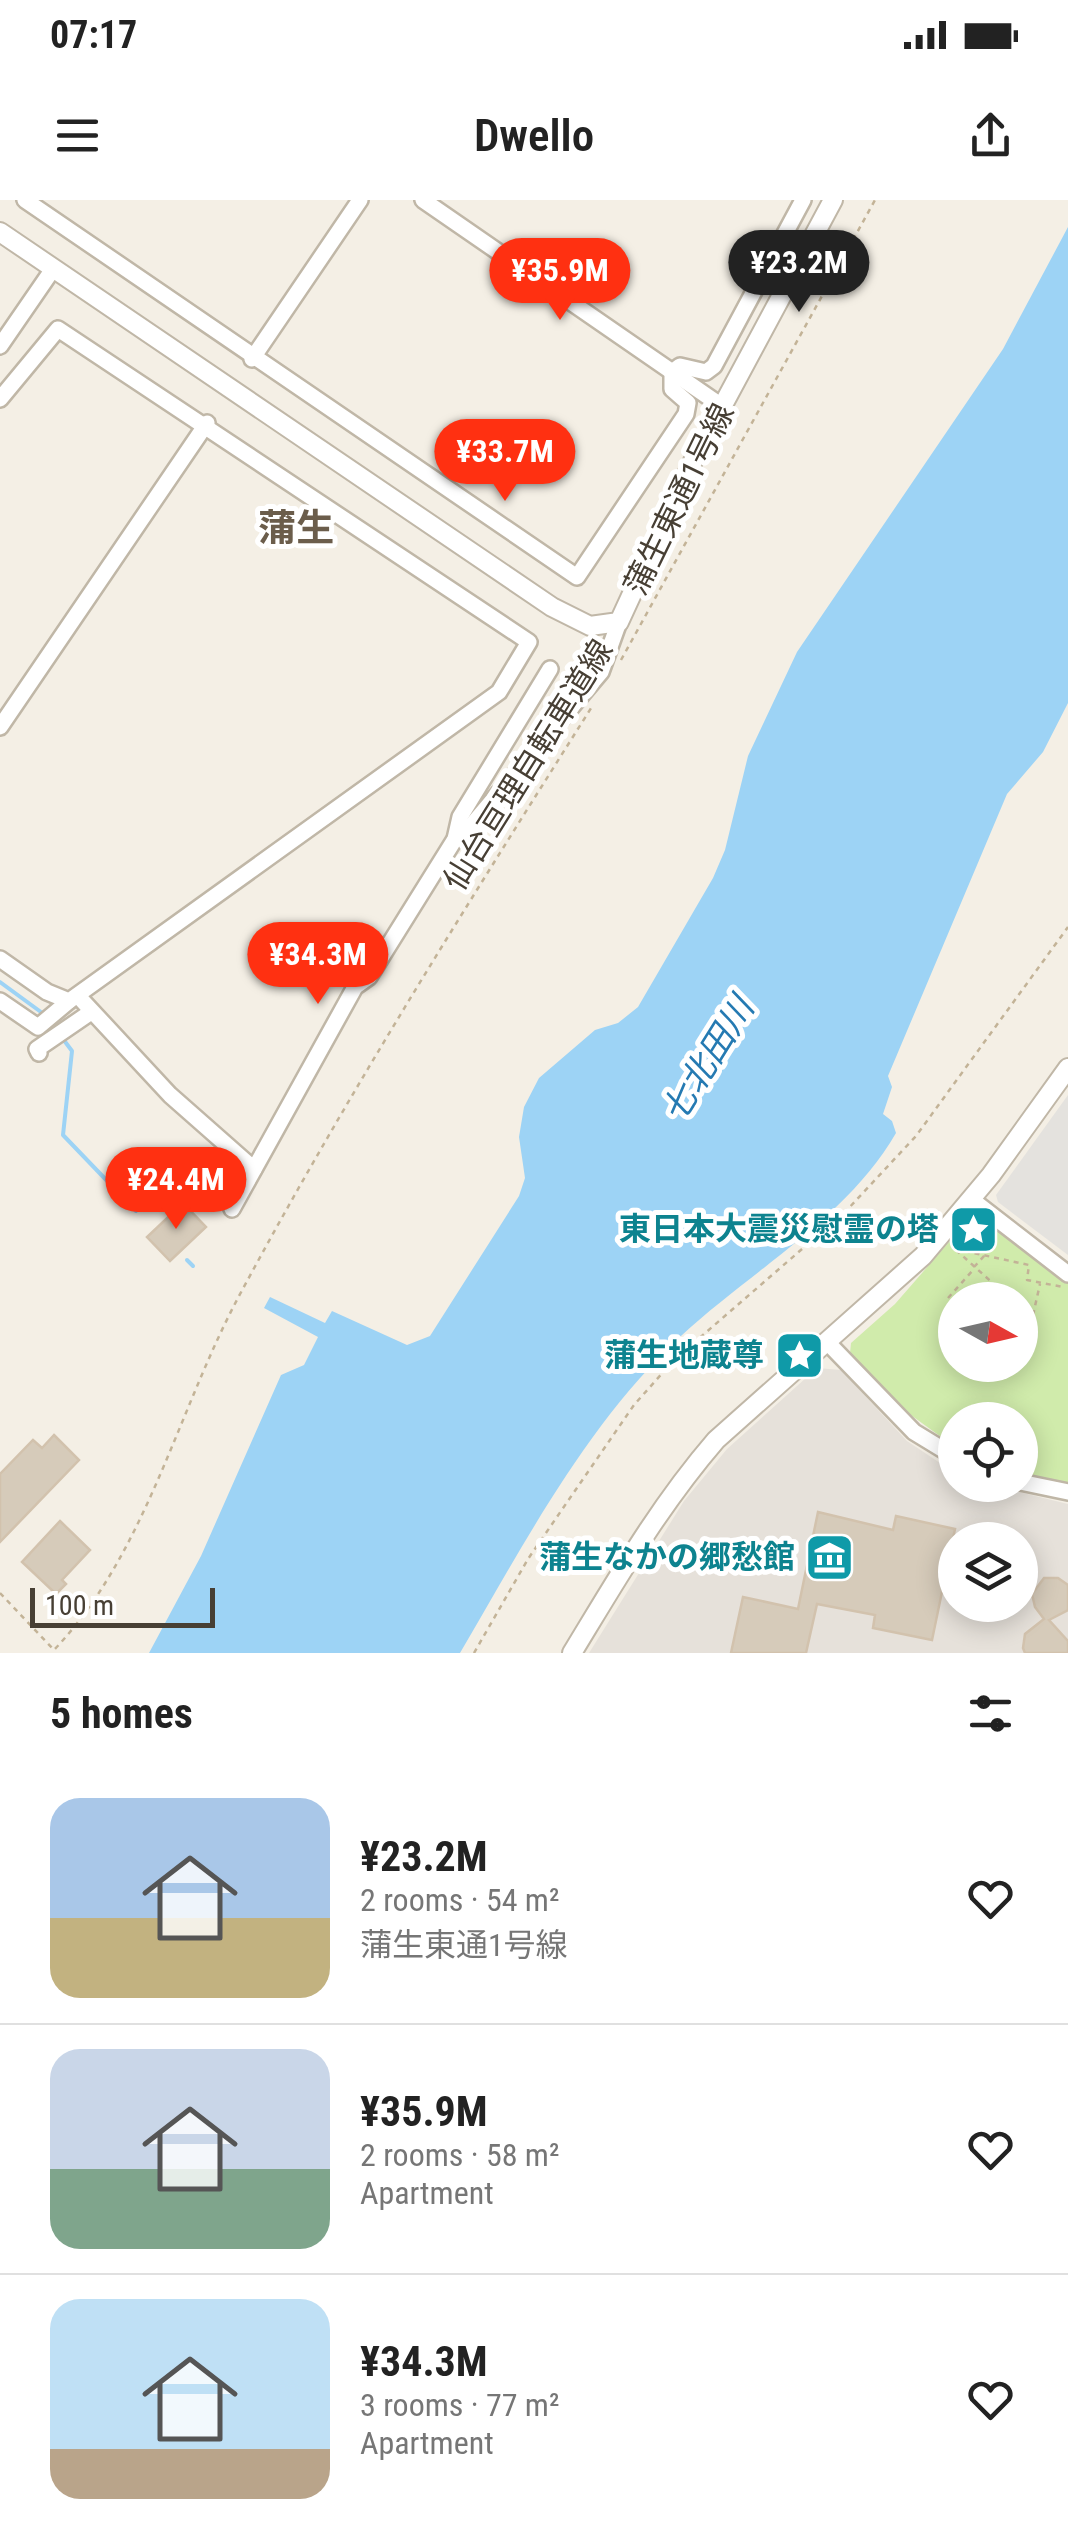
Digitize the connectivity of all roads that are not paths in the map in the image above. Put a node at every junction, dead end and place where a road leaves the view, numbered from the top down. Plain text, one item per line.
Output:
1 (25, 200) edge
2 (360, 200) edge
3 (423, 200) edge
4 (803, 200) edge
5 (834, 200) edge
6 (0, 232) edge
7 (53, 269) junction
8 (0, 346) edge
9 (252, 359) junction
10 (672, 372) junction
11 (0, 399) edge
12 (724, 407) junction
13 (207, 423) junction
14 (619, 622) junction
15 (550, 669) dead end
16 (0, 727) edge
17 (455, 838) junction
18 (0, 959) edge
19 (0, 1002) edge
20 (78, 1004) junction
21 (43, 1048) dead end
22 (1068, 1068) edge
23 (254, 1169) junction
24 (971, 1199) junction
25 (232, 1208) dead end
26 (1068, 1274) edge
27 (829, 1344) junction
28 (938, 1447) edge
29 (1038, 1486) edge
30 (1068, 1492) edge
31 (572, 1653) edge

1 - 9 street
2 - 9 street
3 - 10 street
4 - 10 street
5 - 12 street, 蒲生東通1号線
6 - 7 street, 蒲生東通1号線
7 - 8 street
7 - 14 street, 蒲生東通1号線
9 - 10 street
10 - 12 street
11 - 13 street
12 - 14 street, 蒲生東通1号線
13 - 16 street
13 - 20 street
14 - 17 street
15 - 17 street
17 - 23 street
18 - 20 street
19 - 20 street
20 - 21 street
20 - 23 street
22 - 24 street
23 - 25 street
24 - 26 street
24 - 27 street
27 - 28 street
27 - 31 street
29 - 30 street

